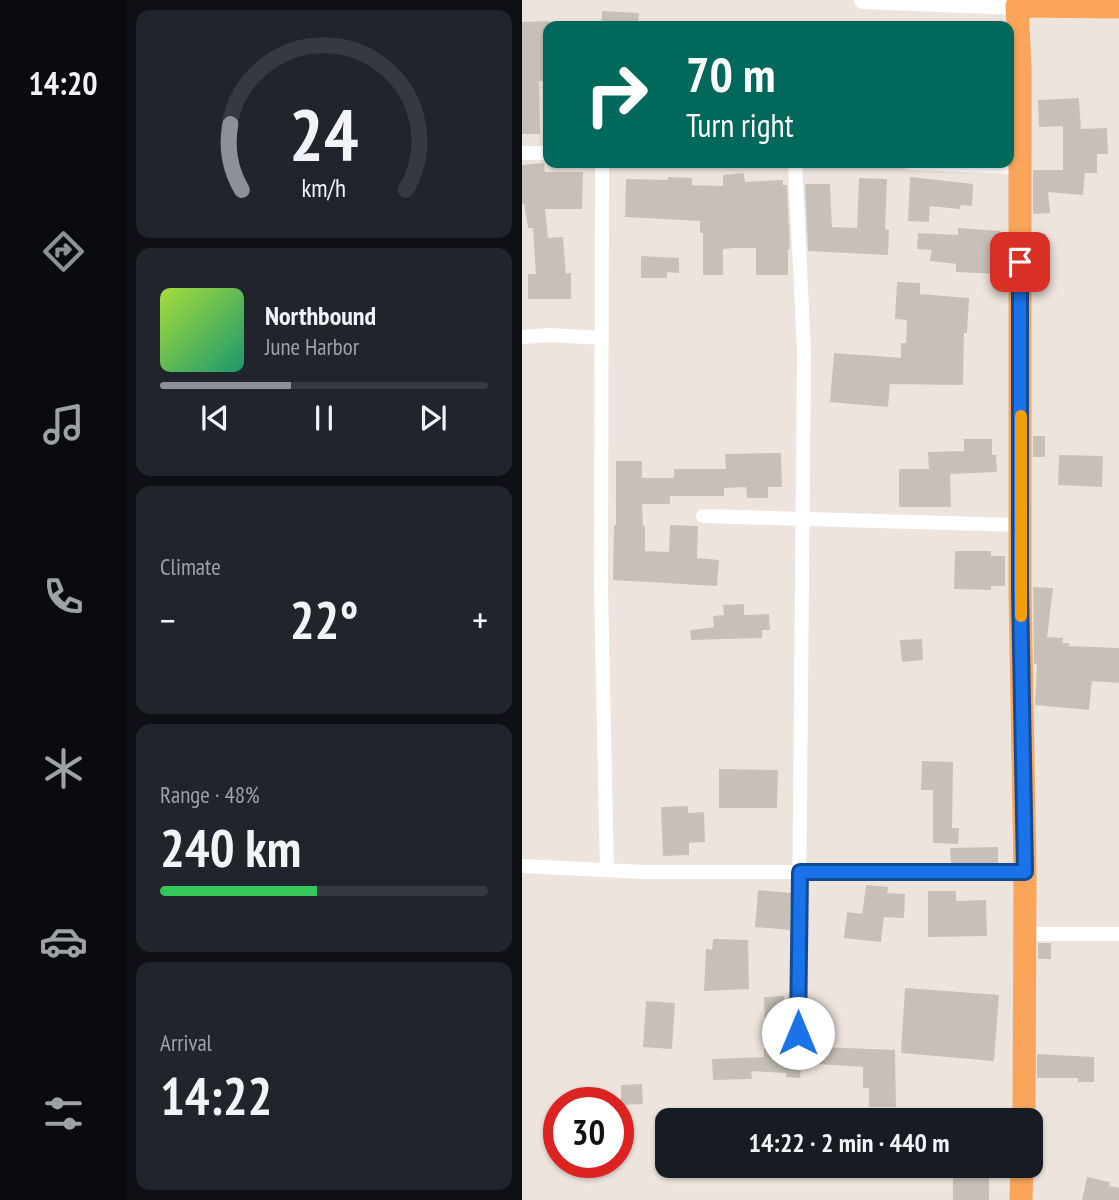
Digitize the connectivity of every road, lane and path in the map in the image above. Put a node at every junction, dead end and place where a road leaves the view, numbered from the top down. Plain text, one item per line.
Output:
1 (863, 0) edge
2 (1017, 3) edge
3 (1119, 7) edge
4 (522, 153) edge
5 (543, 153) edge
6 (1014, 167) edge
7 (1021, 167) junction
8 (602, 168) edge
9 (795, 168) edge
10 (522, 337) edge
11 (602, 338) junction
12 (703, 516) dead end
13 (801, 518) junction
14 (1021, 525) junction
15 (522, 866) edge
16 (607, 870) junction
17 (800, 872) junction
18 (1025, 872) junction
19 (1025, 934) junction
20 (1119, 934) edge
21 (798, 1033) dead end
22 (1024, 1108) edge
23 (1022, 1178) edge
24 (1021, 1200) edge

1 - 2 street
2 - 3 highway
2 - 7 highway
4 - 5 street
6 - 7 street
7 - 14 highway
8 - 11 street
9 - 13 street
10 - 11 street
11 - 16 street
12 - 13 street
13 - 14 street
13 - 17 street
14 - 18 highway
15 - 16 street
16 - 17 street
17 - 18 street
17 - 21 street
18 - 19 highway
19 - 20 street
19 - 22 highway
23 - 24 highway

